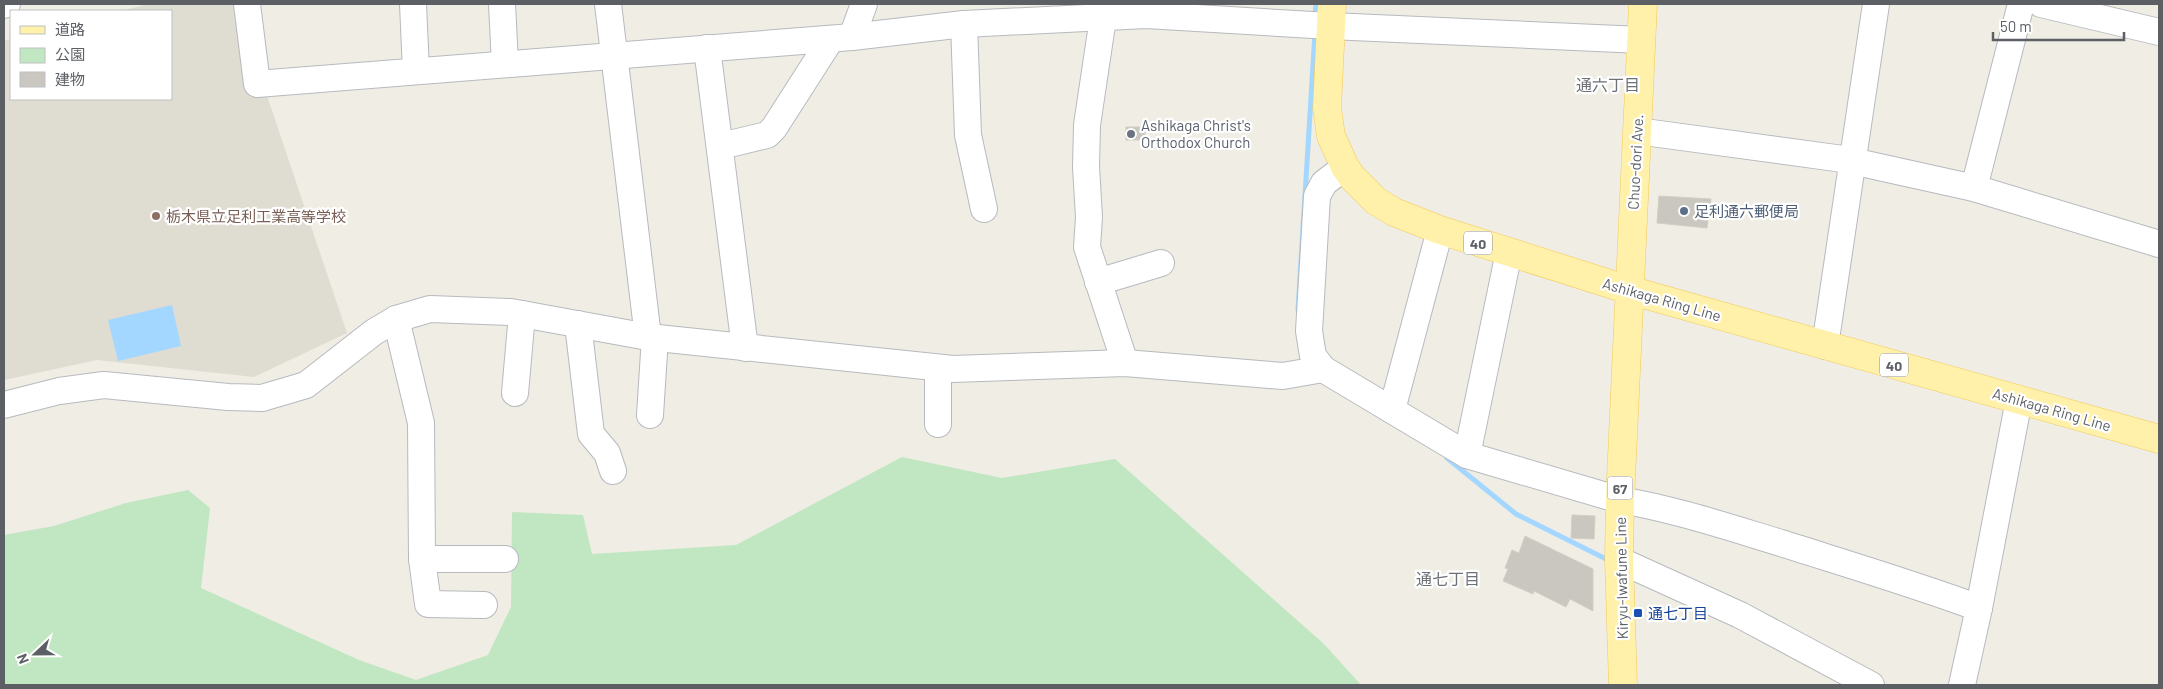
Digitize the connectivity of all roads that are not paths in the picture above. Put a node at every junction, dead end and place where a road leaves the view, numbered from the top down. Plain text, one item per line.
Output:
1 (246, 4) edge
2 (413, 4) edge
3 (502, 4) edge
4 (608, 4) edge
5 (864, 4) edge
6 (1643, 4) edge
7 (1876, 4) edge
8 (2021, 4) edge
9 (2041, 4) edge
10 (1331, 15) edge
11 (1103, 18) junction
12 (964, 24) junction
13 (2159, 32) edge
14 (841, 38) junction
15 (1641, 40) junction
16 (707, 48) junction
17 (614, 55) junction
18 (505, 64) junction
19 (416, 71) junction
20 (1637, 131) junction
21 (721, 146) junction
22 (1854, 162) junction
23 (1345, 166) junction
24 (1974, 188) junction
25 (984, 209) dead end
26 (1440, 230) junction
27 (2159, 244) edge
28 (1509, 252) junction
29 (1162, 263) dead end
30 (1098, 282) junction
31 (1629, 290) junction
32 (522, 314) junction
33 (396, 318) junction
34 (578, 324) junction
35 (652, 337) junction
36 (1825, 346) junction
37 (745, 348) junction
38 (1125, 364) junction
39 (938, 368) junction
40 (1323, 369) junction
41 (515, 393) dead end
42 (2019, 400) junction
43 (4, 405) edge
44 (1392, 410) junction
45 (650, 415) dead end
46 (938, 424) dead end
47 (2159, 439) edge
48 (1468, 455) junction
49 (613, 471) dead end
50 (1620, 500) junction
51 (422, 559) junction
52 (505, 559) dead end
53 (1619, 560) junction
54 (484, 605) dead end
55 (1979, 608) junction
56 (1623, 685) edge
57 (1871, 685) edge
58 (1962, 685) edge

1 - 19 street
2 - 19 street
3 - 18 street
4 - 17 street
5 - 14 street
6 - 15 main road, Chuo-dori Ave. / 67
7 - 22 street
8 - 24 street
9 - 13 street
10 - 11 street
10 - 15 street
10 - 23 main road, Ashikaga Ring Line / 40
11 - 12 street
11 - 30 street
12 - 14 street
12 - 25 street
14 - 16 street
14 - 21 street
15 - 20 main road, Chuo-dori Ave. / 67
16 - 17 street
16 - 21 street
17 - 18 street
17 - 35 street
18 - 19 street
20 - 22 street
20 - 31 main road, Chuo-dori Ave. / 67
21 - 37 street
22 - 24 street
22 - 36 street
23 - 26 main road, Ashikaga Ring Line / 40
23 - 40 street
24 - 27 street
26 - 28 main road, Ashikaga Ring Line / 40
26 - 44 street
28 - 31 main road, Ashikaga Ring Line / 40
28 - 48 street
29 - 30 street
30 - 38 street
31 - 36 main road, Ashikaga Ring Line / 40
31 - 50 main road, Kiryu-Iwafune Line / 67
32 - 33 street
32 - 34 street
32 - 41 street
33 - 43 street
33 - 51 street
34 - 35 street
34 - 49 street
35 - 37 street
35 - 45 street
36 - 42 main road, Ashikaga Ring Line / 40
37 - 39 street
38 - 39 street
38 - 40 street
39 - 46 street
40 - 44 street
42 - 47 main road, Ashikaga Ring Line / 40
42 - 55 street
44 - 48 street
48 - 50 street
50 - 53 main road, Kiryu-Iwafune Line / 67
50 - 55 street
51 - 52 street
51 - 54 street
53 - 56 main road, Kiryu-Iwafune Line / 67
53 - 57 street
55 - 58 street

